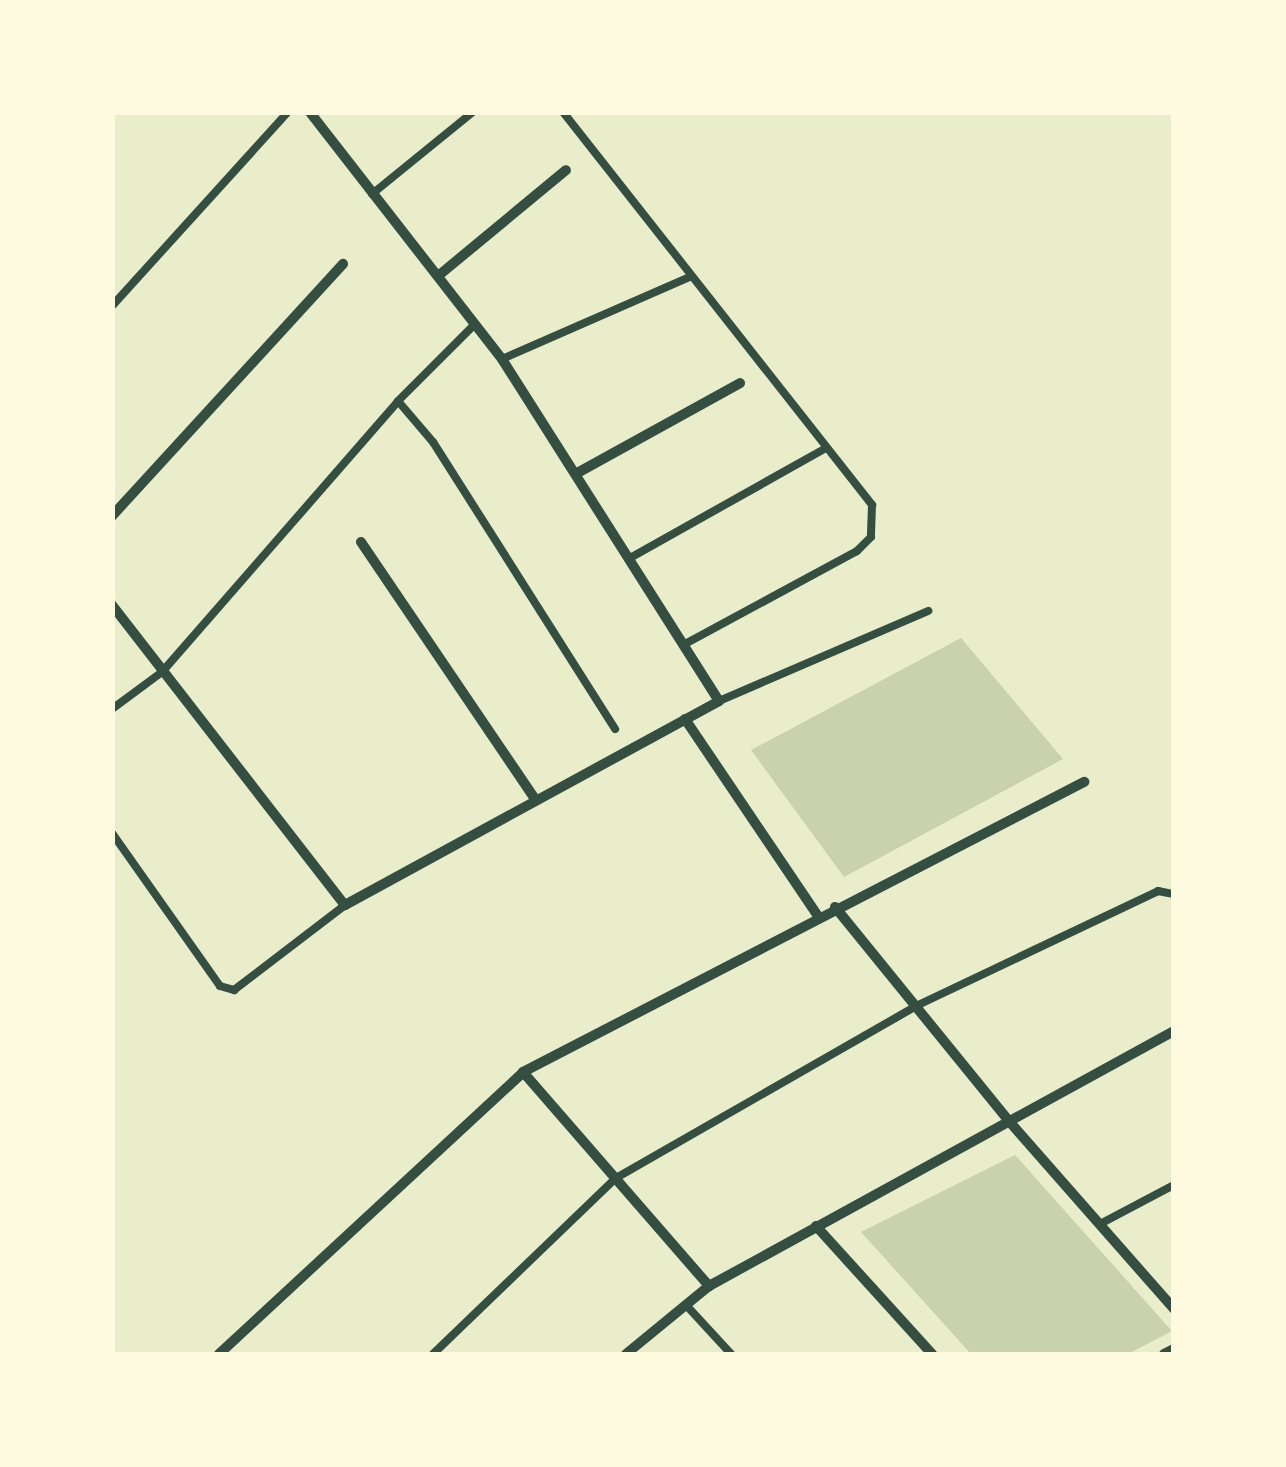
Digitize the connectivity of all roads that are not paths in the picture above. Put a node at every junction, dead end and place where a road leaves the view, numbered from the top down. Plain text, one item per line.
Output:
1 (288, 112) edge
2 (310, 112) edge
3 (473, 112) edge
4 (562, 112) edge
5 (566, 170) dead end
6 (372, 194) junction
7 (343, 264) dead end
8 (438, 276) junction
9 (690, 276) junction
10 (112, 306) edge
11 (474, 325) junction
12 (502, 358) junction
13 (740, 382) dead end
14 (398, 401) junction
15 (824, 449) junction
16 (580, 472) junction
17 (112, 516) edge
18 (361, 542) dead end
19 (630, 558) junction
20 (112, 605) edge
21 (928, 612) dead end
22 (687, 643) junction
23 (162, 672) junction
24 (719, 702) junction
25 (112, 709) edge
26 (685, 719) junction
27 (615, 729) dead end
28 (1084, 782) dead end
29 (536, 800) junction
30 (112, 833) edge
31 (1174, 894) edge
32 (345, 905) junction
33 (835, 907) junction
34 (818, 916) junction
35 (916, 1006) junction
36 (1174, 1030) edge
37 (523, 1072) junction
38 (1008, 1120) junction
39 (616, 1178) junction
40 (1174, 1184) edge
41 (1100, 1224) junction
42 (816, 1226) junction
43 (709, 1286) junction
44 (686, 1305) junction
45 (1174, 1309) edge
46 (1174, 1350) edge
47 (219, 1354) edge
48 (433, 1354) edge
49 (626, 1354) edge
50 (731, 1354) edge
51 (932, 1354) edge
52 (1164, 1354) edge

1 - 10 lane
2 - 6 street
3 - 6 lane
4 - 9 lane
5 - 8 street
6 - 8 street
7 - 17 street
8 - 11 street
9 - 12 lane
9 - 15 lane
11 - 12 street
11 - 14 lane
12 - 16 street
13 - 16 street
14 - 23 lane
14 - 27 lane
15 - 19 lane
15 - 22 lane
16 - 19 street
18 - 29 street
19 - 22 street
20 - 23 street
21 - 24 lane
22 - 24 street
23 - 25 lane
23 - 32 street
24 - 26 street
26 - 29 street
26 - 34 street
28 - 33 street
29 - 32 street
30 - 32 lane
31 - 35 lane
33 - 34 street
33 - 35 street
34 - 37 street
35 - 38 street
35 - 39 lane
36 - 38 street
37 - 39 street
37 - 47 street
38 - 41 street
38 - 42 street
39 - 43 street
39 - 48 lane
40 - 41 lane
41 - 45 street
42 - 43 street
42 - 51 street
43 - 44 street
44 - 49 street
44 - 50 lane
46 - 52 street

